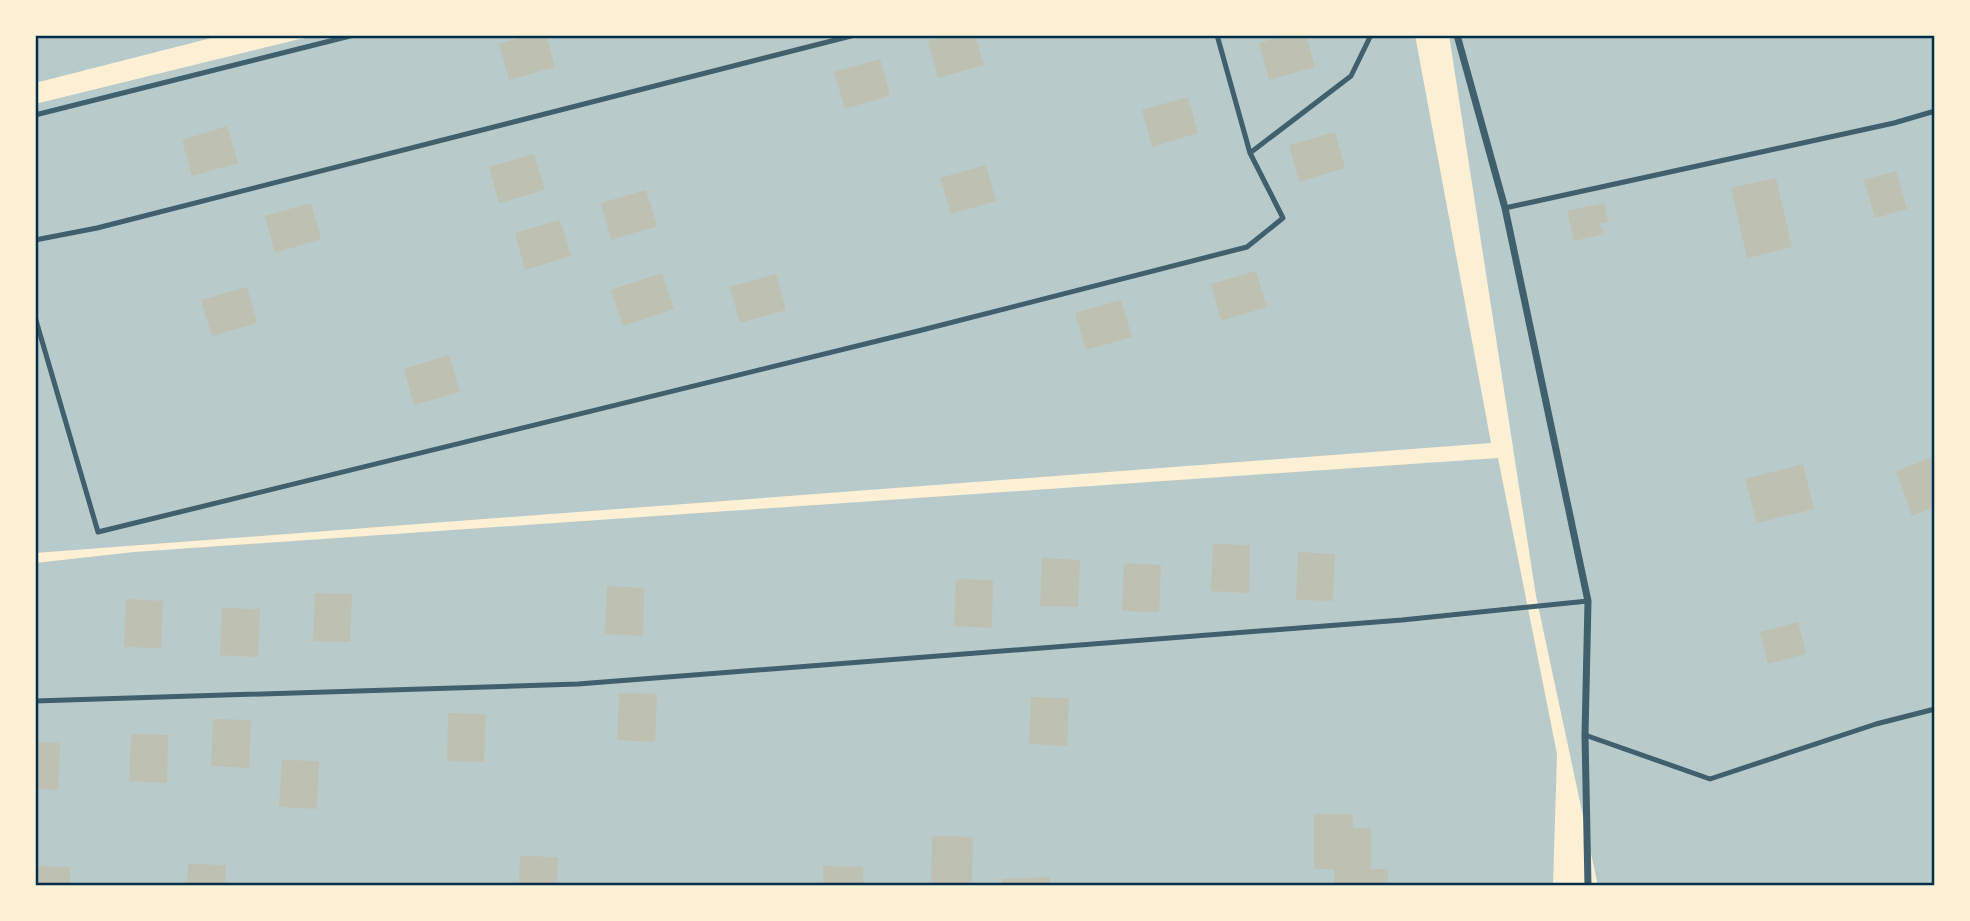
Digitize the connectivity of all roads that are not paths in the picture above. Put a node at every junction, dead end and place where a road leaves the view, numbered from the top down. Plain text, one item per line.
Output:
1 (354, 35) edge
2 (855, 35) edge
3 (1217, 35) edge
4 (1371, 35) edge
5 (1457, 35) edge
6 (1935, 111) edge
7 (35, 115) edge
8 (1250, 153) junction
9 (1505, 208) junction
10 (35, 240) edge
11 (35, 317) edge
12 (1588, 601) junction
13 (35, 701) edge
14 (1935, 709) edge
15 (1585, 735) junction
16 (1588, 886) edge

1 - 7 lane
2 - 10 lane
3 - 8 lane
4 - 8 lane
5 - 9 street
6 - 9 lane
8 - 11 lane
9 - 12 street
12 - 13 lane
12 - 15 street
14 - 15 lane
15 - 16 street

